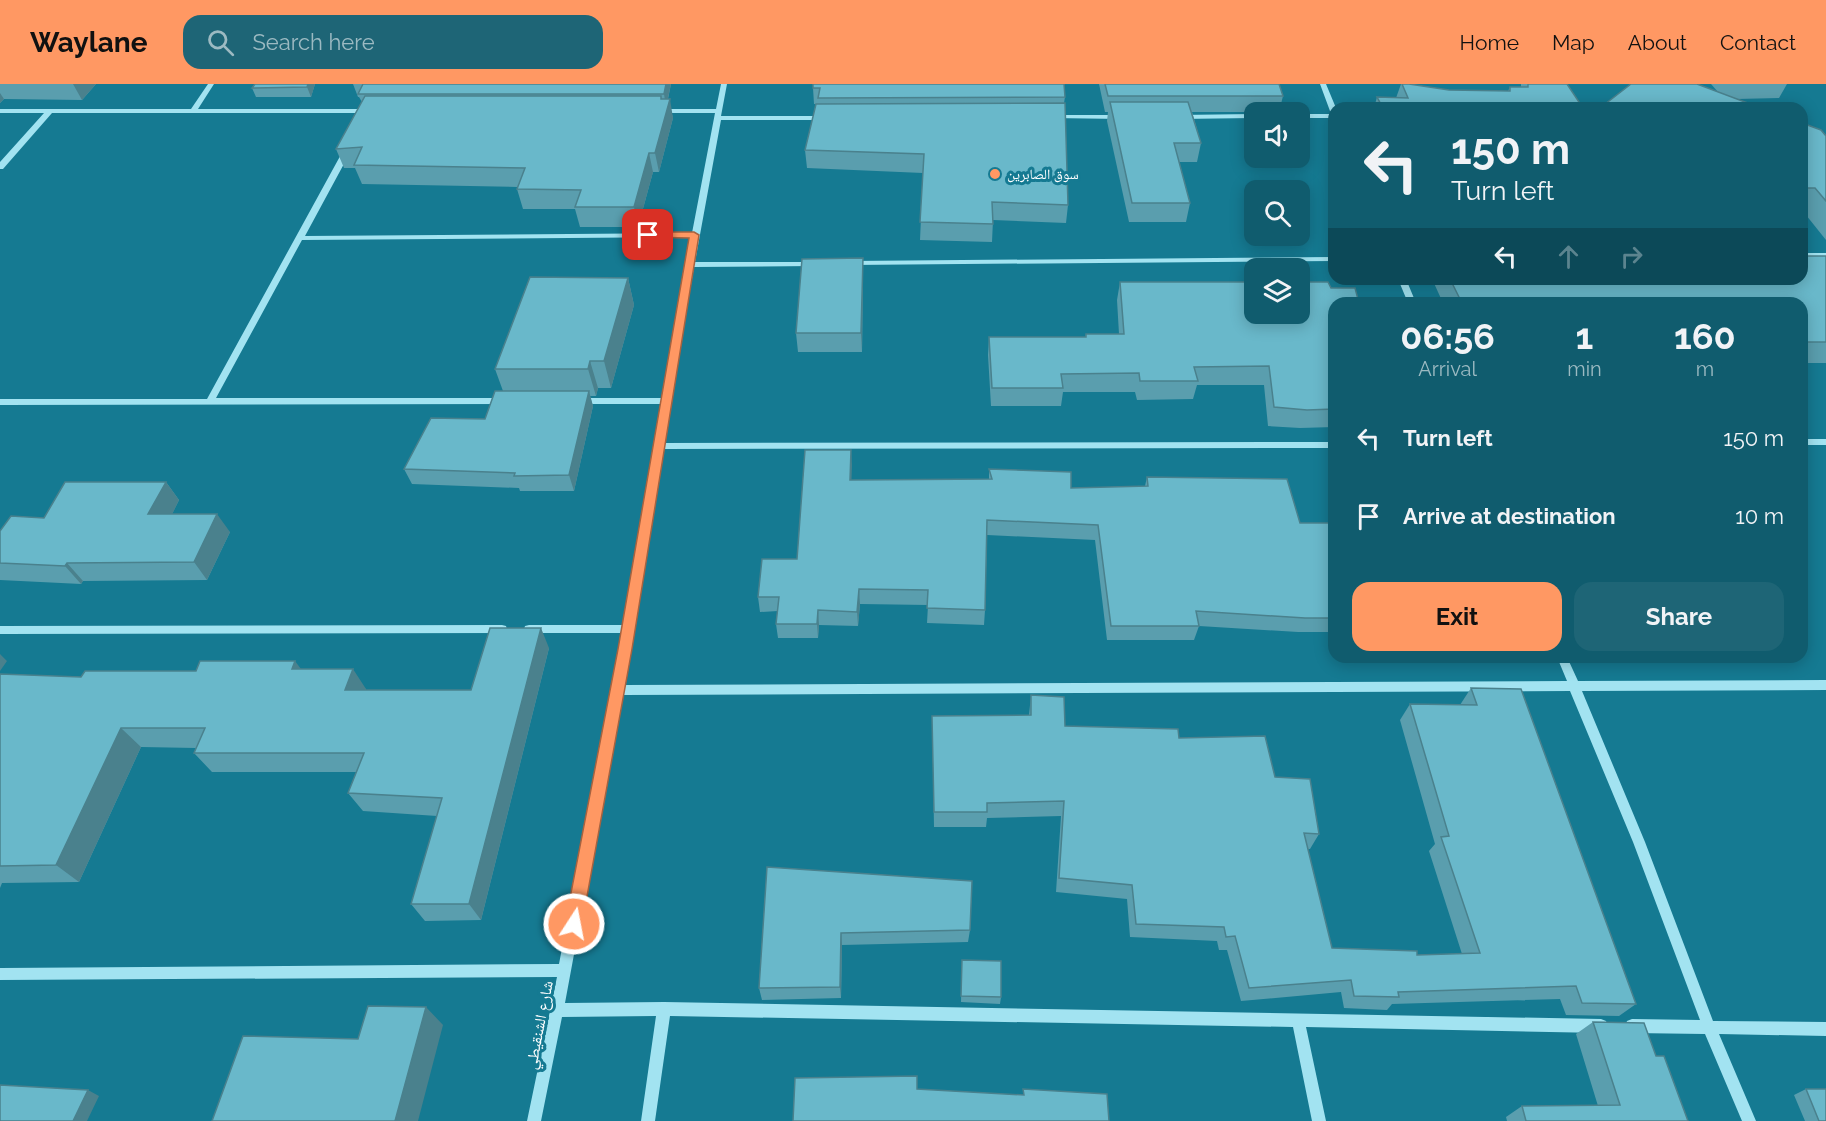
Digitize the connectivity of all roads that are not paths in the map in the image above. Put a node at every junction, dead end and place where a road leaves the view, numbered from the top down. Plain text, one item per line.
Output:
1 (211, 84) edge
2 (724, 84) edge
3 (1323, 84) edge
4 (1330, 102) edge
5 (0, 111) edge
6 (49, 111) junction
7 (369, 111) junction
8 (380, 111) edge
9 (649, 111) edge
10 (192, 112) junction
11 (718, 115) junction
12 (1244, 116) edge
13 (1310, 116) edge
14 (1328, 116) edge
15 (1039, 117) edge
16 (1135, 117) edge
17 (1170, 117) edge
18 (836, 118) edge
19 (363, 121) edge
20 (352, 141) edge
21 (0, 167) edge
22 (694, 235) junction
23 (298, 238) junction
24 (1808, 255) edge
25 (1826, 255) edge
26 (1328, 259) edge
27 (820, 264) edge
28 (844, 264) edge
29 (689, 265) junction
30 (210, 401) junction
31 (521, 401) edge
32 (569, 401) edge
33 (665, 401) junction
34 (0, 402) edge
35 (1808, 442) edge
36 (1826, 442) edge
37 (1328, 445) edge
38 (658, 446) junction
39 (628, 629) junction
40 (0, 630) edge
41 (1564, 663) edge
42 (1573, 685) junction
43 (1826, 685) edge
44 (617, 690) junction
45 (565, 970) junction
46 (0, 974) edge
47 (664, 1009) junction
48 (558, 1010) junction
49 (1298, 1020) junction
50 (1709, 1028) junction
51 (1826, 1029) edge
52 (534, 1121) edge
53 (648, 1121) edge
54 (1319, 1121) edge
55 (1749, 1121) edge

1 - 10 street
2 - 11 street, شارع الشنقيطي
3 - 4 street
5 - 6 street
6 - 10 street
6 - 21 street
7 - 8 street
7 - 10 street
7 - 19 street
9 - 11 street
11 - 18 street
11 - 22 street, شارع الشنقيطي
12 - 17 street
13 - 14 street
15 - 16 street
20 - 23 street
22 - 23 street
22 - 29 street, شارع الشنقيطي
23 - 30 street
24 - 25 street
26 - 28 street
27 - 29 street
29 - 33 street, شارع الشنقيطي
30 - 31 street
30 - 34 street
32 - 33 street
33 - 38 street, شارع الشنقيطي
35 - 36 street
37 - 38 street
38 - 39 street, شارع الشنقيطي
39 - 40 street
39 - 44 street, شارع الشنقيطي
41 - 42 street
42 - 43 street
42 - 44 street
42 - 50 street
44 - 45 street, شارع الشنقيطي
45 - 46 street
45 - 48 street, شارع الشنقيطي
47 - 48 street
47 - 49 street
47 - 53 street
48 - 52 street, شارع الشنقيطي
49 - 50 street
49 - 54 street
50 - 51 street
50 - 55 street

